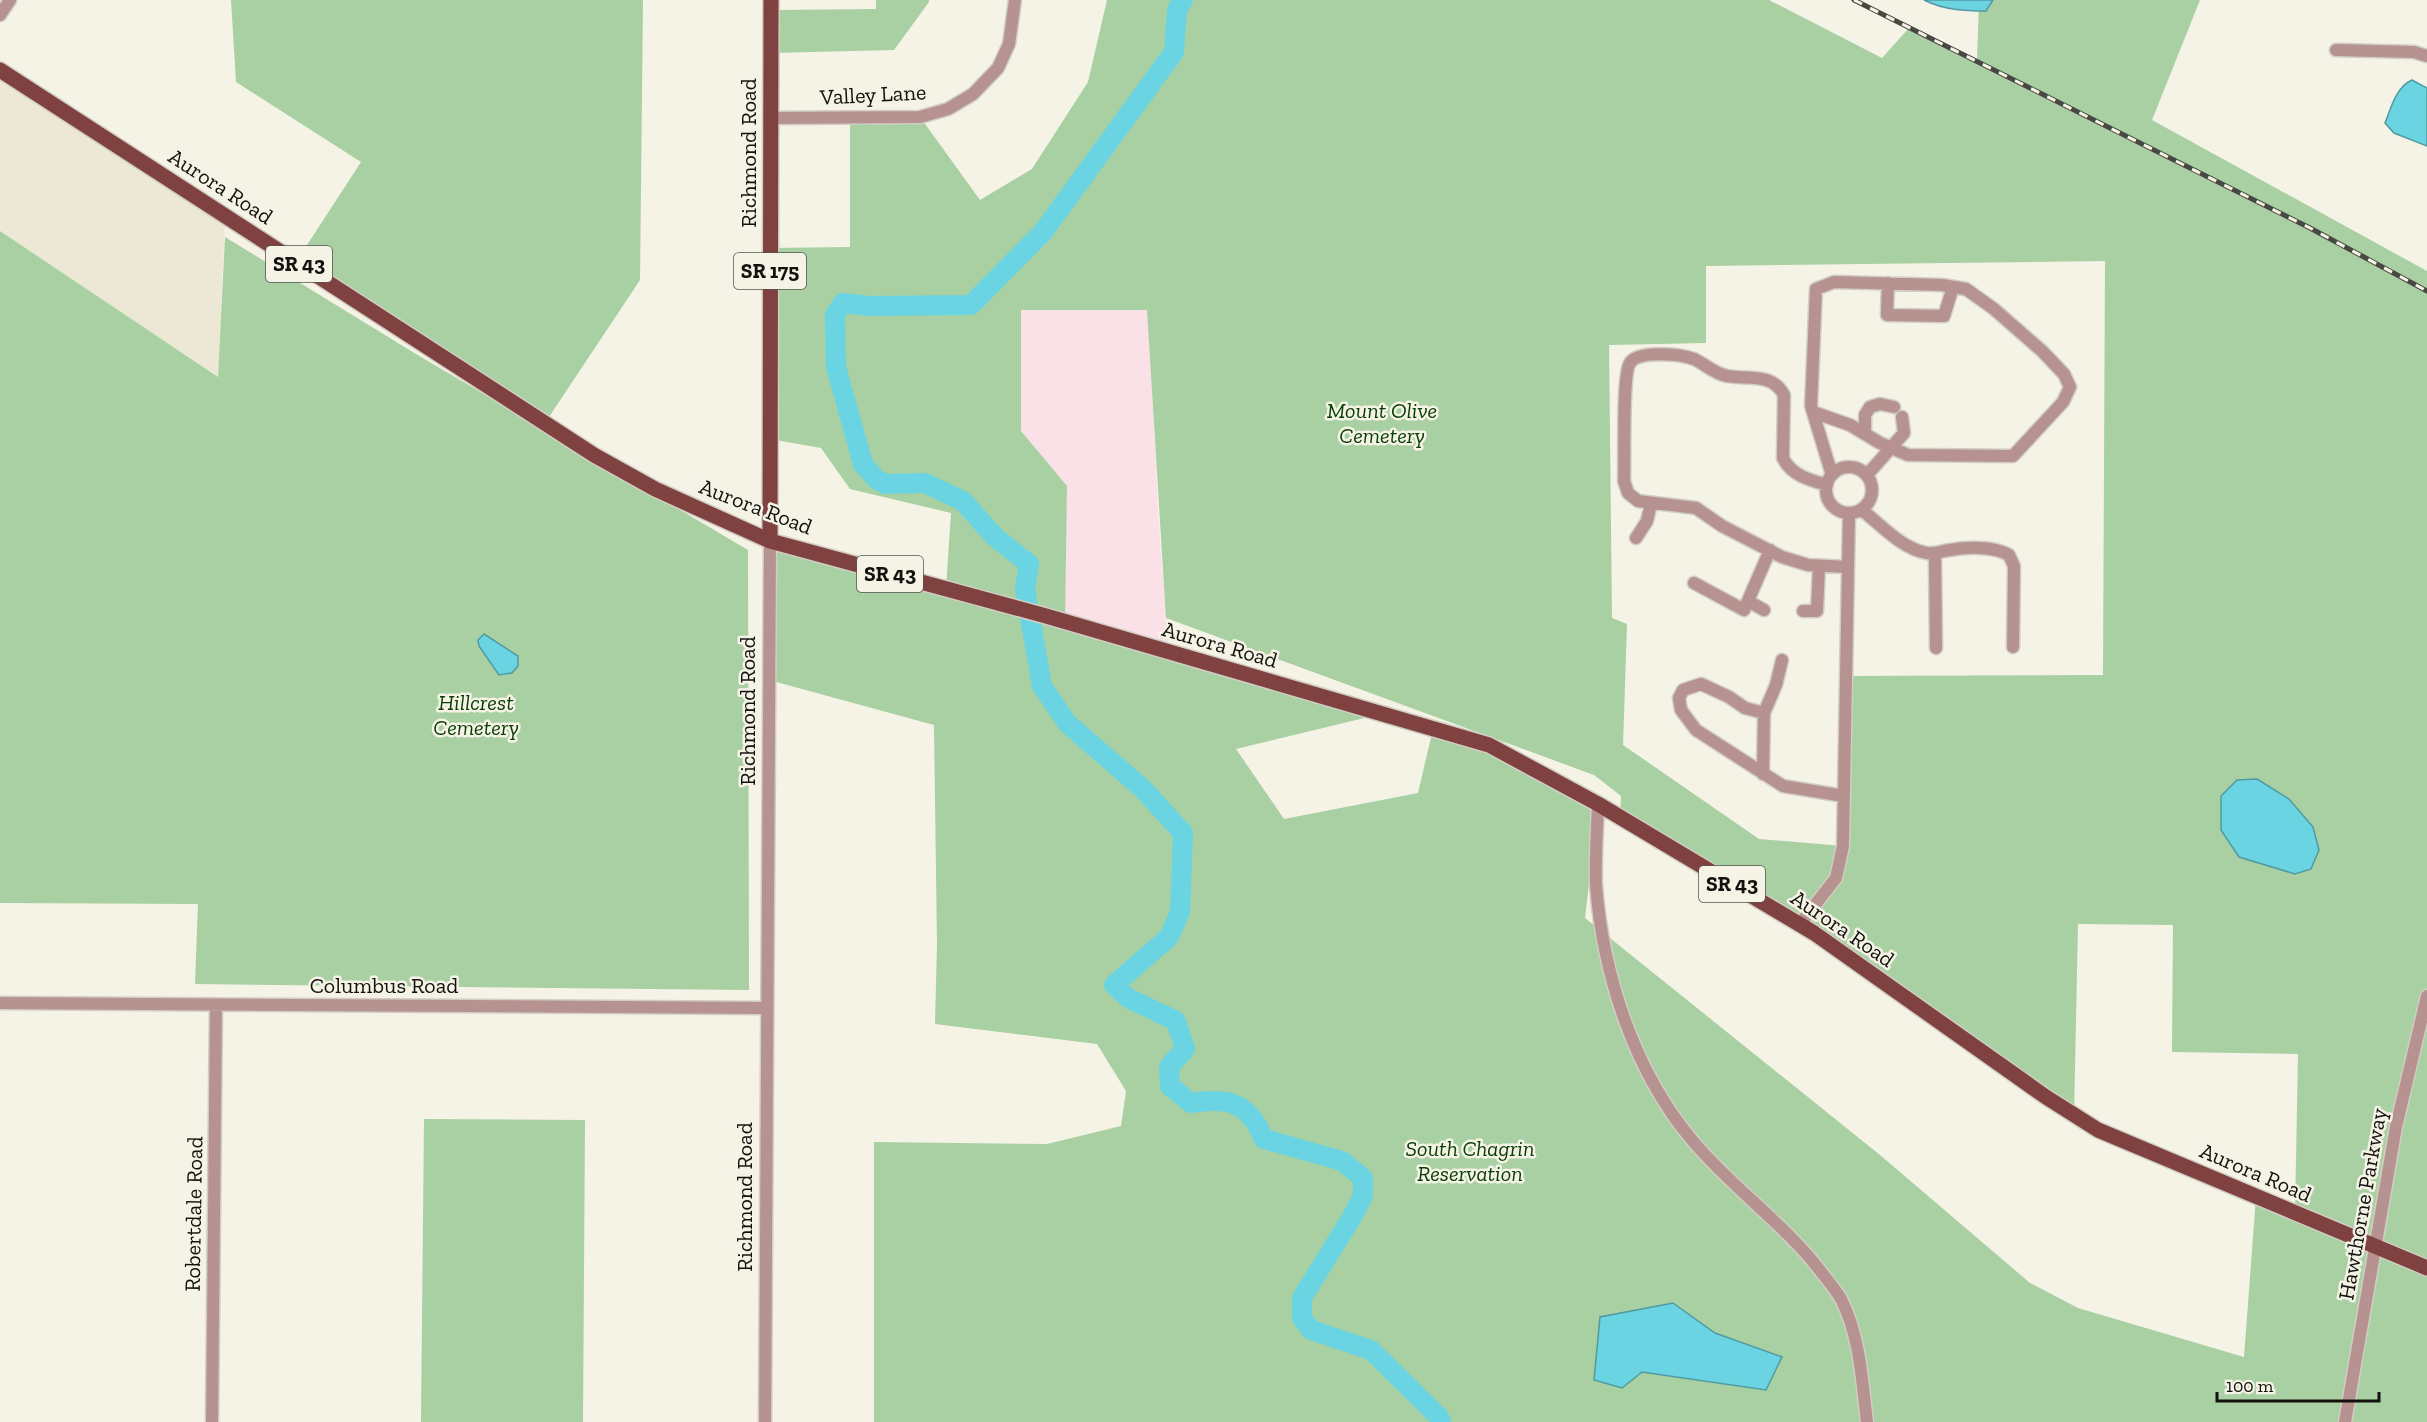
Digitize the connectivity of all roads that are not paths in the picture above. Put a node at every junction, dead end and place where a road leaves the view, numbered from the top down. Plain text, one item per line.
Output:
1 (10, 0) edge
2 (771, 0) edge
3 (1015, 0) edge
4 (0, 15) edge
5 (2336, 50) dead end
6 (2427, 56) edge
7 (0, 70) edge
8 (770, 118) junction
9 (1888, 283) junction
10 (1953, 287) junction
11 (1813, 412) junction
12 (1864, 434) junction
13 (1893, 448) junction
14 (1867, 476) junction
15 (1829, 480) junction
16 (1651, 504) junction
17 (1862, 510) junction
18 (1849, 513) junction
19 (1636, 538) dead end
20 (770, 541) junction
21 (1770, 550) junction
22 (1935, 553) junction
23 (1819, 566) junction
24 (1848, 567) junction
25 (1694, 583) dead end
26 (1748, 601) junction
27 (1764, 610) dead end
28 (1803, 611) dead end
29 (2013, 647) dead end
30 (1936, 648) dead end
31 (1782, 660) dead end
32 (1764, 713) junction
33 (1763, 774) junction
34 (1844, 796) junction
35 (1598, 804) junction
36 (1800, 924) junction
37 (2427, 996) edge
38 (0, 1002) edge
39 (216, 1006) junction
40 (767, 1008) junction
41 (2375, 1246) junction
42 (2427, 1268) edge
43 (212, 1422) edge
44 (765, 1422) edge
45 (1867, 1422) edge
46 (2345, 1422) edge

1 - 4 street
2 - 8 main road, Richmond Road / SR 175
3 - 8 street, Valley Lane
5 - 6 street
7 - 20 main road, Aurora Road / SR 43
8 - 20 main road, Richmond Road / SR 175
9 - 10 street
9 - 10 street
9 - 11 street
10 - 13 street
11 - 12 street
11 - 15 street
12 - 13 street
12 - 13 street
13 - 14 street
14 - 15 street
14 - 17 street
15 - 16 street
15 - 18 street
16 - 19 street
16 - 21 street
17 - 18 street
17 - 22 street
18 - 24 street
20 - 35 main road, Aurora Road / SR 43
20 - 40 street, Richmond Road
21 - 23 street
21 - 26 street
22 - 29 street
22 - 30 street
23 - 24 street
23 - 28 street
24 - 34 street
25 - 26 street
26 - 27 street
31 - 32 street
32 - 33 street
32 - 33 street
33 - 34 street
34 - 36 street
35 - 36 main road, Aurora Road / SR 43
35 - 45 street
36 - 41 main road, Aurora Road / SR 43
37 - 41 street, Hawthorne Parkway
38 - 39 street, Columbus Road
39 - 40 street, Columbus Road
39 - 43 street, Robertdale Road
40 - 44 street, Richmond Road
41 - 42 main road, Aurora Road / SR 43
41 - 46 street, Hawthorne Parkway

